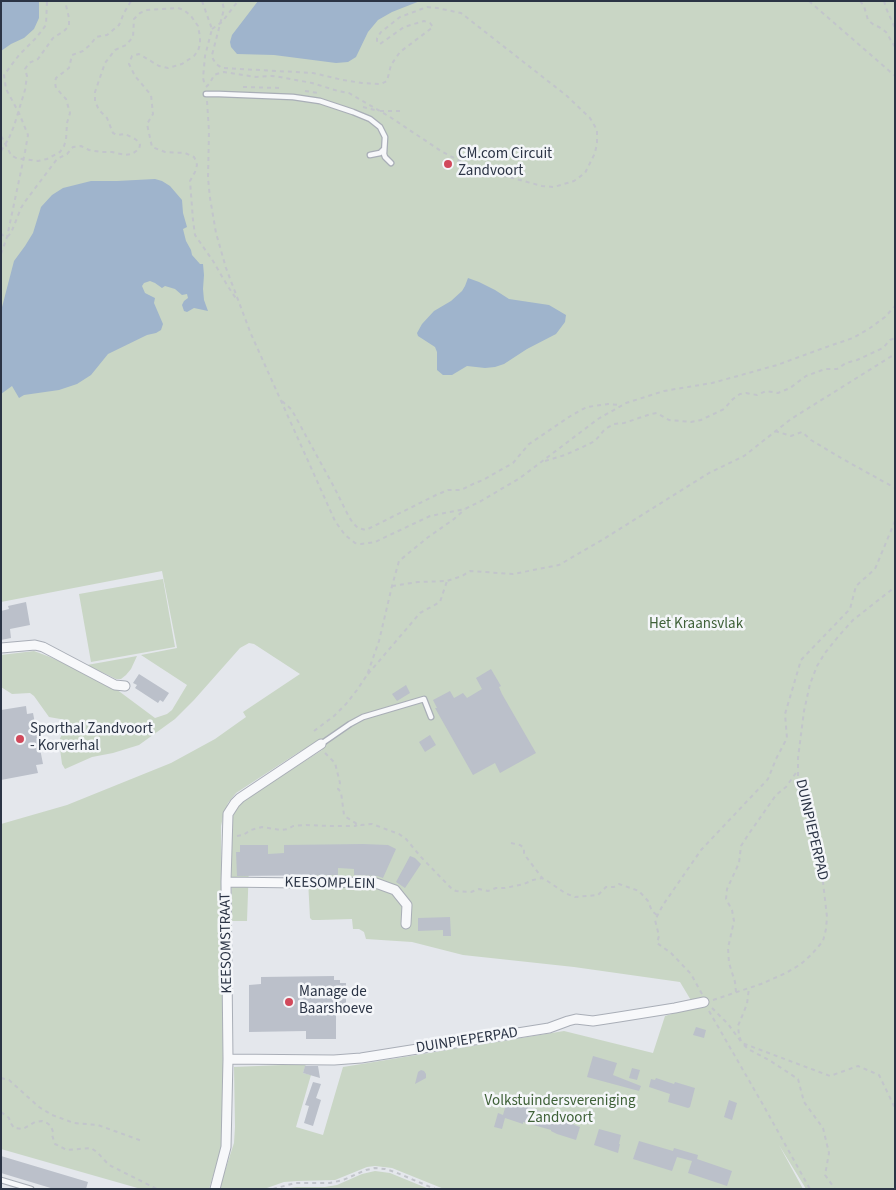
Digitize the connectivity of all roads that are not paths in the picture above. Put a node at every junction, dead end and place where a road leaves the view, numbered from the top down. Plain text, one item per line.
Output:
1 (206, 94) road end
2 (384, 149) junction
3 (370, 155) dead end
4 (391, 163) dead end
5 (1, 648) edge
6 (125, 686) dead end
7 (431, 717) dead end
8 (322, 748) joint
9 (226, 882) junction
10 (406, 924) dead end
11 (705, 1002) road end
12 (228, 1059) junction
13 (1, 1180) edge
14 (9, 1182) junction
15 (7, 1189) edge
16 (31, 1189) edge
17 (215, 1189) edge

1 - 2 lane
2 - 3 lane
2 - 4 lane
5 - 6 street
7 - 8 lane
8 - 9 street, KEESOMSTRAAT
9 - 10 street, KEESOMPLEIN
9 - 12 street, KEESOMSTRAAT
11 - 12 street, DUINPIEPERPAD
12 - 17 street, KEESOMSTRAAT
13 - 14 lane
14 - 15 lane
14 - 16 lane

